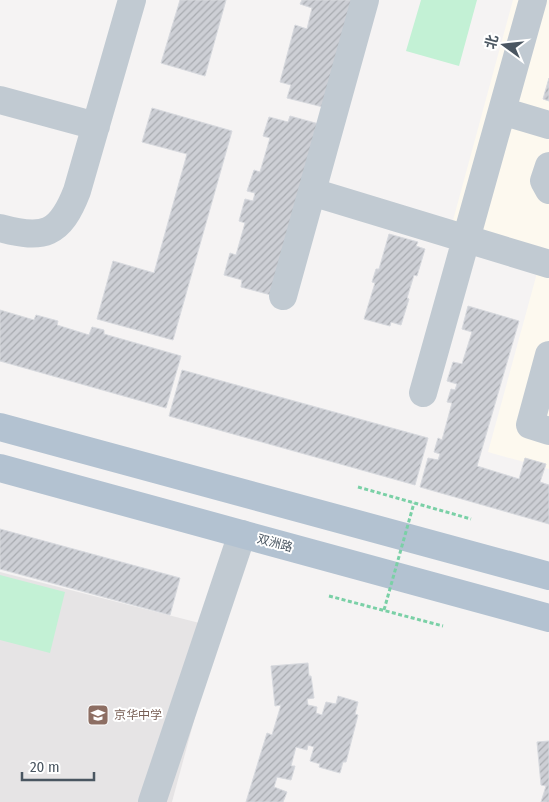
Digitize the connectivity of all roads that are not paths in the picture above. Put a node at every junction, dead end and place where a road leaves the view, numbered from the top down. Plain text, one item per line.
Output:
1 (132, 0) edge
2 (365, 0) edge
3 (533, 0) edge
4 (0, 100) edge
5 (502, 111) junction
6 (549, 125) edge
7 (96, 126) junction
8 (549, 166) edge
9 (549, 190) edge
10 (312, 192) junction
11 (0, 228) edge
12 (467, 239) junction
13 (549, 264) edge
14 (283, 296) dead end
15 (549, 355) edge
16 (423, 393) dead end
17 (0, 427) edge
18 (549, 431) edge
19 (0, 468) edge
20 (242, 534) junction
21 (549, 576) edge
22 (549, 618) edge
23 (152, 802) edge

1 - 7 lane
2 - 10 lane
3 - 5 lane
4 - 7 lane
5 - 6 lane
5 - 12 lane
7 - 11 lane
8 - 9 lane
10 - 12 lane
10 - 14 lane
12 - 13 lane
12 - 16 lane
15 - 18 lane
17 - 21 main road
19 - 20 main road, 双洲路
20 - 22 main road, 双洲路
20 - 23 lane

